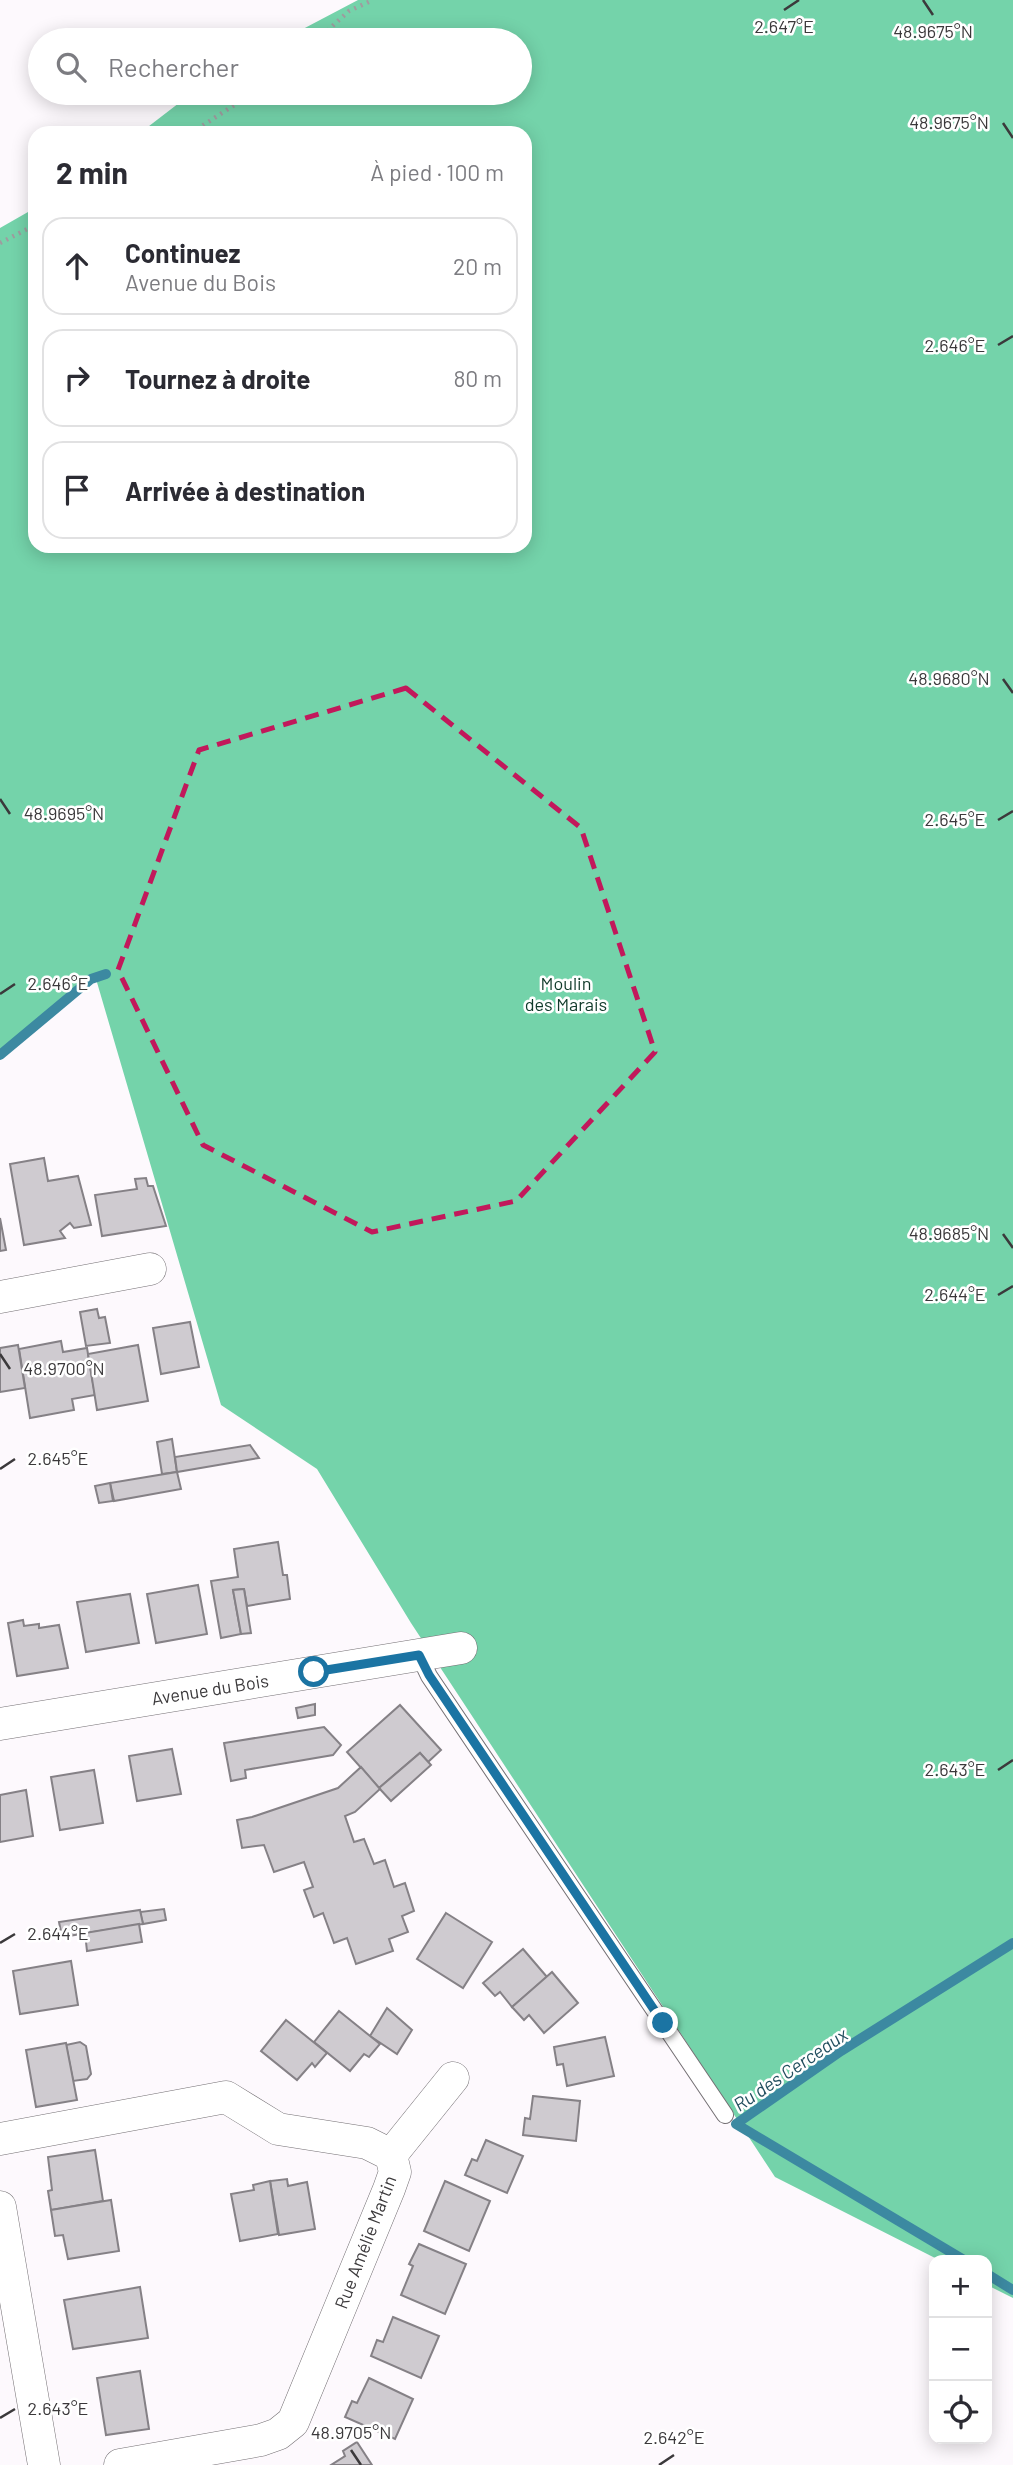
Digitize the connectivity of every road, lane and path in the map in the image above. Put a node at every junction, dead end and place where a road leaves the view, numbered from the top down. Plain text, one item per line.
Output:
1 (373, 0) edge
2 (330, 28) edge
3 (234, 105) edge
4 (202, 126) edge
5 (28, 229) edge
6 (0, 243) edge
7 (150, 1269) dead end
8 (0, 1297) edge
9 (461, 1648) dead end
10 (419, 1655) junction
11 (0, 1724) edge
12 (453, 2078) dead end
13 (725, 2115) dead end
14 (0, 2139) edge
15 (391, 2155) junction
16 (0, 2207) edge
17 (44, 2465) edge
18 (120, 2465) edge

1 - 2 path
3 - 4 path
5 - 6 path
7 - 8 street
9 - 10 street, Avenue du Bois
10 - 11 street, Avenue du Bois
10 - 13 lane
12 - 15 street
14 - 15 street, Rue Amélie Martin
15 - 18 street, Rue Amélie Martin
16 - 17 street

